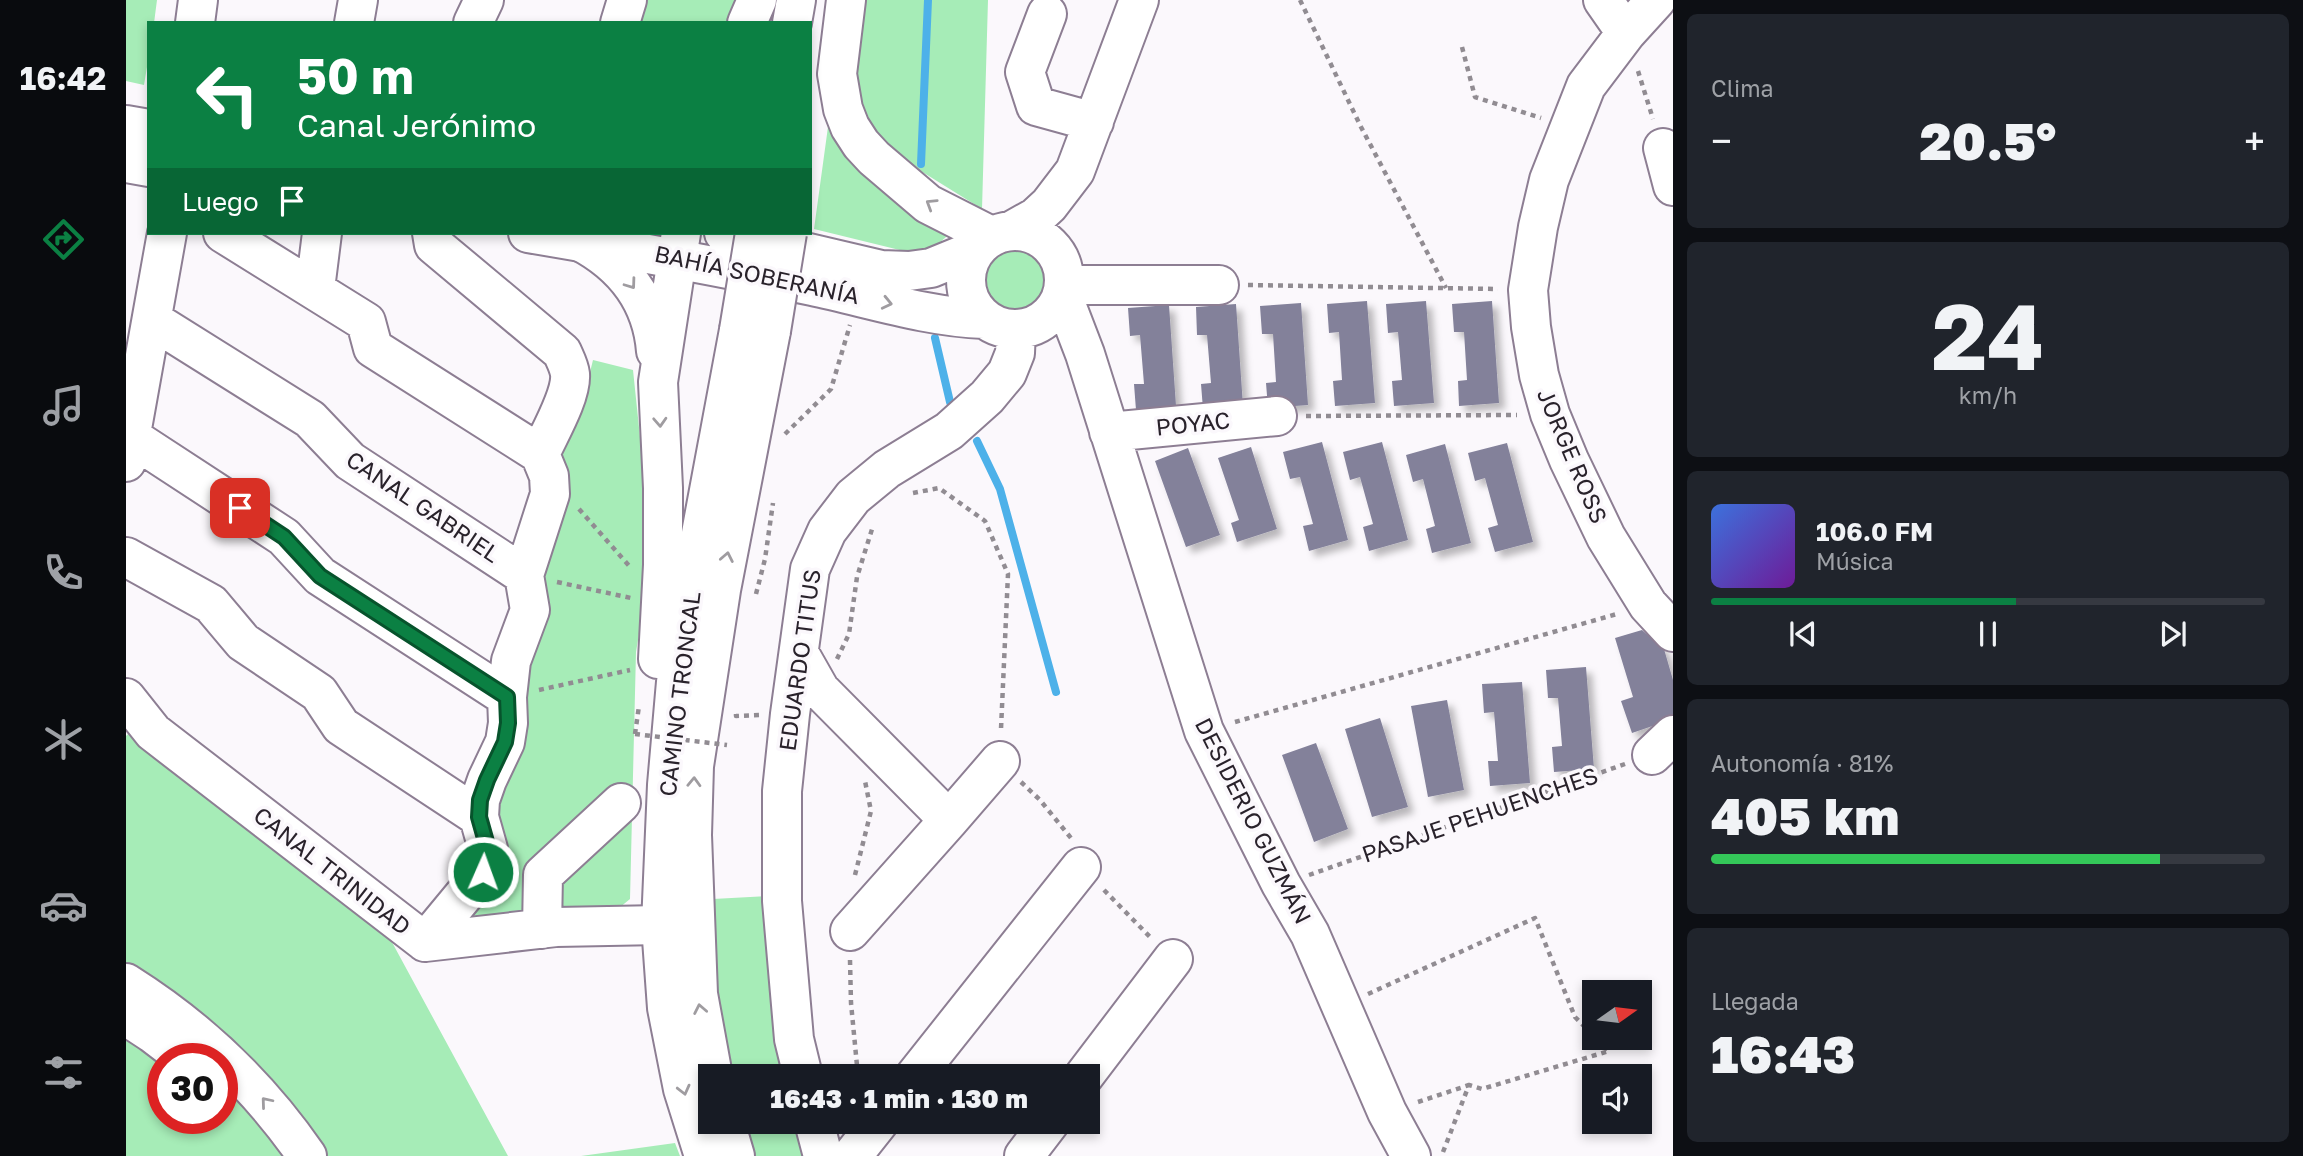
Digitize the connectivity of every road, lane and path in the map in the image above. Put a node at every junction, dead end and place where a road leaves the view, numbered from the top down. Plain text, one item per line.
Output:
1 (198, 0) edge
2 (358, 0) edge
3 (484, 0) edge
4 (627, 0) edge
5 (757, 0) edge
6 (796, 0) edge
7 (828, 0) edge
8 (846, 0) edge
9 (1139, 0) edge
10 (1300, 0) edge
11 (1603, 0) edge
12 (1656, 0) edge
13 (1047, 14) dead end
14 (195, 21) edge
15 (354, 21) edge
16 (474, 21) edge
17 (621, 21) edge
18 (748, 21) edge
19 (792, 21) edge
20 (1626, 33) junction
21 (1462, 47) dead end
22 (812, 90) edge
23 (1094, 122) junction
24 (126, 124) edge
25 (1568, 127) junction
26 (147, 129) edge
27 (1663, 148) joint
28 (126, 163) edge
29 (147, 167) edge
30 (1075, 171) junction
31 (1673, 186) edge
32 (167, 235) edge
33 (226, 235) edge
34 (321, 235) edge
35 (432, 235) edge
36 (539, 235) edge
37 (732, 235) edge
38 (755, 235) edge
39 (785, 235) edge
40 (993, 239) junction
41 (579, 242) junction
42 (679, 245) edge
43 (1219, 285) joint
44 (315, 289) junction
45 (1446, 289) junction
46 (1528, 290) junction
47 (1039, 302) junction
48 (152, 320) junction
49 (755, 330) junction
50 (658, 382) junction
51 (825, 397) dead end
52 (1550, 414) junction
53 (1277, 416) joint
54 (1109, 432) junction
55 (783, 437) dead end
56 (128, 451) edge
57 (540, 454) junction
58 (550, 494) junction
59 (906, 494) dead end
60 (126, 557) edge
61 (632, 569) dead end
62 (524, 575) junction
63 (635, 598) dead end
64 (1661, 618) edge
65 (799, 653) junction
66 (632, 670) dead end
67 (507, 697) junction
68 (126, 698) edge
69 (643, 706) dead end
70 (1204, 731) junction
71 (635, 734) dead end
72 (727, 745) dead end
73 (1663, 745) edge
74 (641, 746) dead end
75 (1000, 761) junction
76 (621, 803) dead end
77 (479, 817) junction
78 (949, 820) junction
79 (664, 855) junction
80 (1081, 867) junction
81 (1281, 884) junction
82 (662, 925) junction
83 (542, 929) junction
84 (850, 931) dead end
85 (425, 942) junction
86 (1172, 959) joint
87 (126, 983) edge
88 (1341, 1007) junction
89 (126, 1016) edge
90 (1582, 1024) edge
91 (165, 1043) edge
92 (1608, 1050) edge
93 (711, 1064) edge
94 (800, 1064) edge
95 (925, 1064) edge
96 (1093, 1064) edge
97 (1469, 1085) junction
98 (238, 1109) edge
99 (1387, 1112) junction
100 (729, 1134) edge
101 (817, 1134) edge
102 (869, 1134) edge
103 (1040, 1134) edge
104 (275, 1156) edge
105 (307, 1156) edge
106 (704, 1156) edge
107 (735, 1156) edge
108 (823, 1156) edge
109 (852, 1156) edge
110 (1024, 1156) edge
111 (1411, 1156) edge
112 (1441, 1156) edge

1 - 14 main road
2 - 15 main road
3 - 16 main road
4 - 17 main road
5 - 18 main road
6 - 19 main road
7 - 22 main road
40 -> 8 main road
9 - 23 main road, EDUARDO TITUS
10 - 45 path
11 - 20 main road
12 - 20 main road, JORGE ROSS
13 - 23 main road
20 - 25 main road, JORGE ROSS
20 - 27 path
21 - 25 path
23 - 30 main road, EDUARDO TITUS
24 - 26 main road
25 - 46 main road, JORGE ROSS
27 - 31 main road
28 - 29 main road
30 - 40 main road, EDUARDO TITUS
30 - 47 main road, EDUARDO TITUS
32 - 48 main road
33 - 44 main road
34 - 44 main road
35 - 57 main road
36 - 41 main road, BAHÍA SOBERANÍA
37 - 40 main road, BAHÍA SOBERANÍA
38 - 49 main road, CAMINO TRONCAL, bridge
39 - 49 main road, CAMINO TRONCAL, bridge
40 - 47 main road
40 - 47 main road
41 - 42 main road, BAHÍA SOBERANÍA
41 -> 50 main road
42 -> 47 main road, BAHÍA SOBERANÍA
42 - 50 main road
43 - 45 path
43 - 47 main road, BAHÍA SOBERANÍA
44 - 57 main road
45 - 46 path
46 - 52 main road, JORGE ROSS
47 - 54 main road, DESIDERIO GUZMÁN
47 - 65 main road, EDUARDO TITUS
48 - 56 main road
48 - 62 main road, CANAL GABRIEL
49 - 79 main road, CAMINO TRONCAL
93 -> 49 main road, CAMINO TRONCAL
50 -> 79 main road
51 - 55 path
52 - 53 path
52 - 64 main road, JORGE ROSS
53 - 54 main road, POYAC
54 - 70 main road, DESIDERIO GUZMÁN
56 - 67 main road
57 - 58 main road
58 - 61 path
58 - 62 main road
59 - 75 path
60 - 77 main road
62 - 63 path
62 - 67 main road
64 - 70 path
65 - 78 main road
65 - 94 main road, EDUARDO TITUS
66 - 67 path
67 - 77 main road
68 - 85 main road, CANAL TRINIDAD
69 - 74 path
70 - 81 main road, DESIDERIO GUZMÁN
71 - 72 path, bridge
73 - 81 path, PASAJE PEHUENCHES
75 - 78 main road
75 - 80 path
76 - 83 main road
77 - 85 main road
78 - 84 main road
79 - 82 main road, CAMINO TRONCAL
80 - 86 path
80 - 95 main road
81 - 88 main road, DESIDERIO GUZMÁN
82 - 83 main road, CANAL TRINIDAD
82 -> 106 main road, CAMINO TRONCAL
83 - 85 main road, CANAL TRINIDAD
86 - 96 main road
105 -> 87 main road
88 - 90 path
88 - 99 main road, DESIDERIO GUZMÁN
89 - 91 main road
92 - 97 path
97 - 99 path
97 - 112 path
98 - 104 main road
99 - 111 main road, DESIDERIO GUZMÁN
100 - 107 main road
101 - 108 main road
102 - 109 main road
103 - 110 main road

